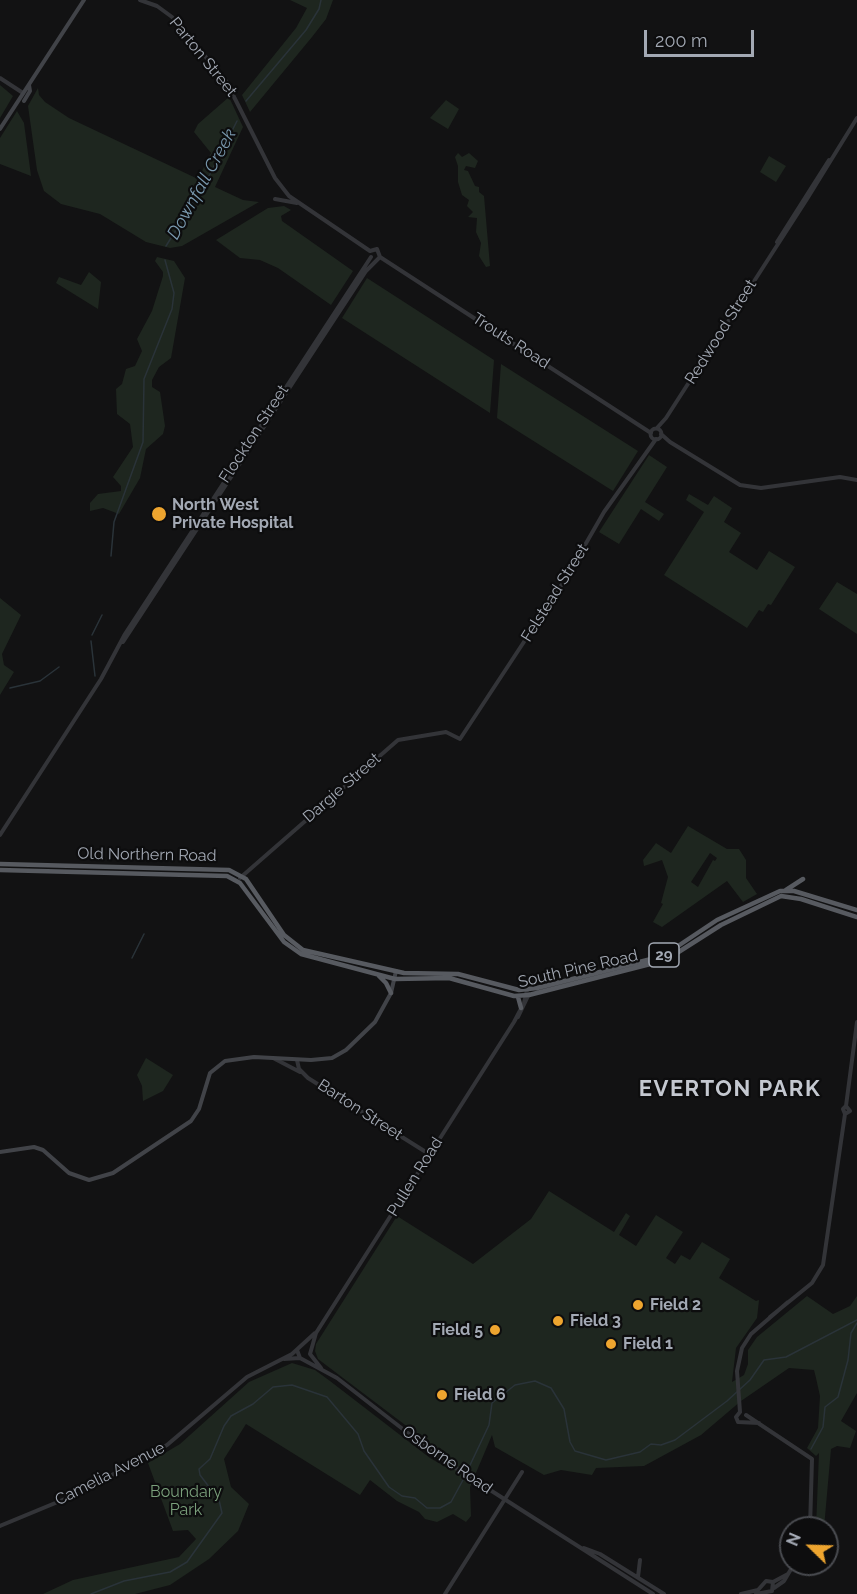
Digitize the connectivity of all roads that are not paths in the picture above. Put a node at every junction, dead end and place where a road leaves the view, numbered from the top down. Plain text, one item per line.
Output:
1 (84, 0) edge
2 (140, 0) edge
3 (0, 78) edge
4 (29, 84) junction
5 (23, 93) junction
6 (24, 101) dead end
7 (857, 118) edge
8 (0, 129) edge
9 (274, 199) dead end
10 (297, 203) junction
11 (370, 251) junction
12 (380, 257) junction
13 (373, 258) junction
14 (656, 434) junction
15 (857, 480) edge
16 (460, 739) joint
17 (0, 835) edge
18 (0, 864) edge
19 (120, 867) junction
20 (0, 870) edge
21 (124, 873) junction
22 (242, 875) junction
23 (803, 879) dead end
24 (238, 880) junction
25 (786, 890) junction
26 (857, 910) edge
27 (857, 917) edge
28 (396, 971) junction
29 (375, 973) junction
30 (395, 979) junction
31 (391, 993) junction
32 (528, 993) junction
33 (517, 996) junction
34 (521, 1008) junction
35 (514, 1022) junction
36 (857, 1022) edge
37 (275, 1059) junction
38 (297, 1060) junction
39 (303, 1074) junction
40 (0, 1152) edge
41 (429, 1155) junction
42 (316, 1333) junction
43 (302, 1346) junction
44 (297, 1350) junction
45 (310, 1352) junction
46 (301, 1358) junction
47 (283, 1359) junction
48 (321, 1368) junction
49 (740, 1412) junction
50 (746, 1415) junction
51 (746, 1421) junction
52 (759, 1423) junction
53 (522, 1472) dead end
54 (505, 1500) junction
55 (810, 1516) edge
56 (0, 1526) edge
57 (578, 1545) junction
58 (640, 1560) dead end
59 (784, 1576) edge
60 (787, 1576) edge
61 (638, 1578) junction
62 (773, 1582) junction
63 (774, 1588) junction
64 (764, 1589) junction
65 (445, 1594) edge
66 (653, 1594) edge
67 (664, 1594) edge
68 (741, 1594) edge
69 (756, 1594) edge

1 - 4 main road
2 - 10 street, Parton Street
3 - 5 street
4 - 5 main road
4 - 6 main road
5 - 8 main road
7 - 14 street, Redwood Street
9 - 10 street
10 - 11 street
11 - 12 street, Trouts Road
11 - 13 street
12 - 13 street
12 - 14 street, Trouts Road
13 - 17 street, Flockton Street
14 - 15 street, Trouts Road
14 - 16 street, Felstead Street
16 - 22 street, Dargie Street
18 - 19 highway, Old Northern Road
19 - 21 highway
19 - 22 highway, Old Northern Road
20 - 21 highway, Old Northern Road
21 - 24 highway, Old Northern Road
22 - 24 street, Dargie Street
22 - 28 highway
23 - 25 highway, South Pine Road
24 - 29 highway
25 - 26 highway
25 - 32 highway, South Pine Road / 29
27 - 32 highway, South Pine Road / 29
28 - 30 main road
28 - 32 highway, South Pine Road / 29
29 - 30 highway
29 - 31 highway
30 - 31 main road
30 - 33 highway, South Pine Road / 29
31 - 38 main road
32 - 33 highway, South Pine Road / 29
32 - 34 street, Pullen Road
32 - 35 street, Pullen Road
33 - 34 highway
34 - 35 street, Pullen Road
35 - 41 street, Pullen Road
36 - 49 street
37 - 38 main road
37 - 39 street
37 - 40 main road
38 - 39 street, Barton Street
39 - 41 street, Barton Street
41 - 42 street, Pullen Road
42 - 43 street, Pullen Road
42 - 45 street, Pullen Road
43 - 44 street, Pullen Road
43 - 45 street
44 - 46 street
44 - 47 street
45 - 46 street
45 - 48 street, Osborne Road
46 - 47 street
46 - 48 street, Osborne Road
47 - 56 street, Camelia Avenue
48 - 54 street, Osborne Road
49 - 50 street
49 - 51 street
50 - 51 street
50 - 52 street
51 - 52 street
52 - 55 street
53 - 54 street
54 - 57 street, Osborne Road
54 - 65 street
57 - 61 street, Osborne Road
57 - 66 street, Osborne Road
58 - 61 street
59 - 62 street
60 - 63 street
61 - 67 street, Osborne Road
62 - 63 street
62 - 64 street
63 - 64 street
64 - 68 street
64 - 69 street

